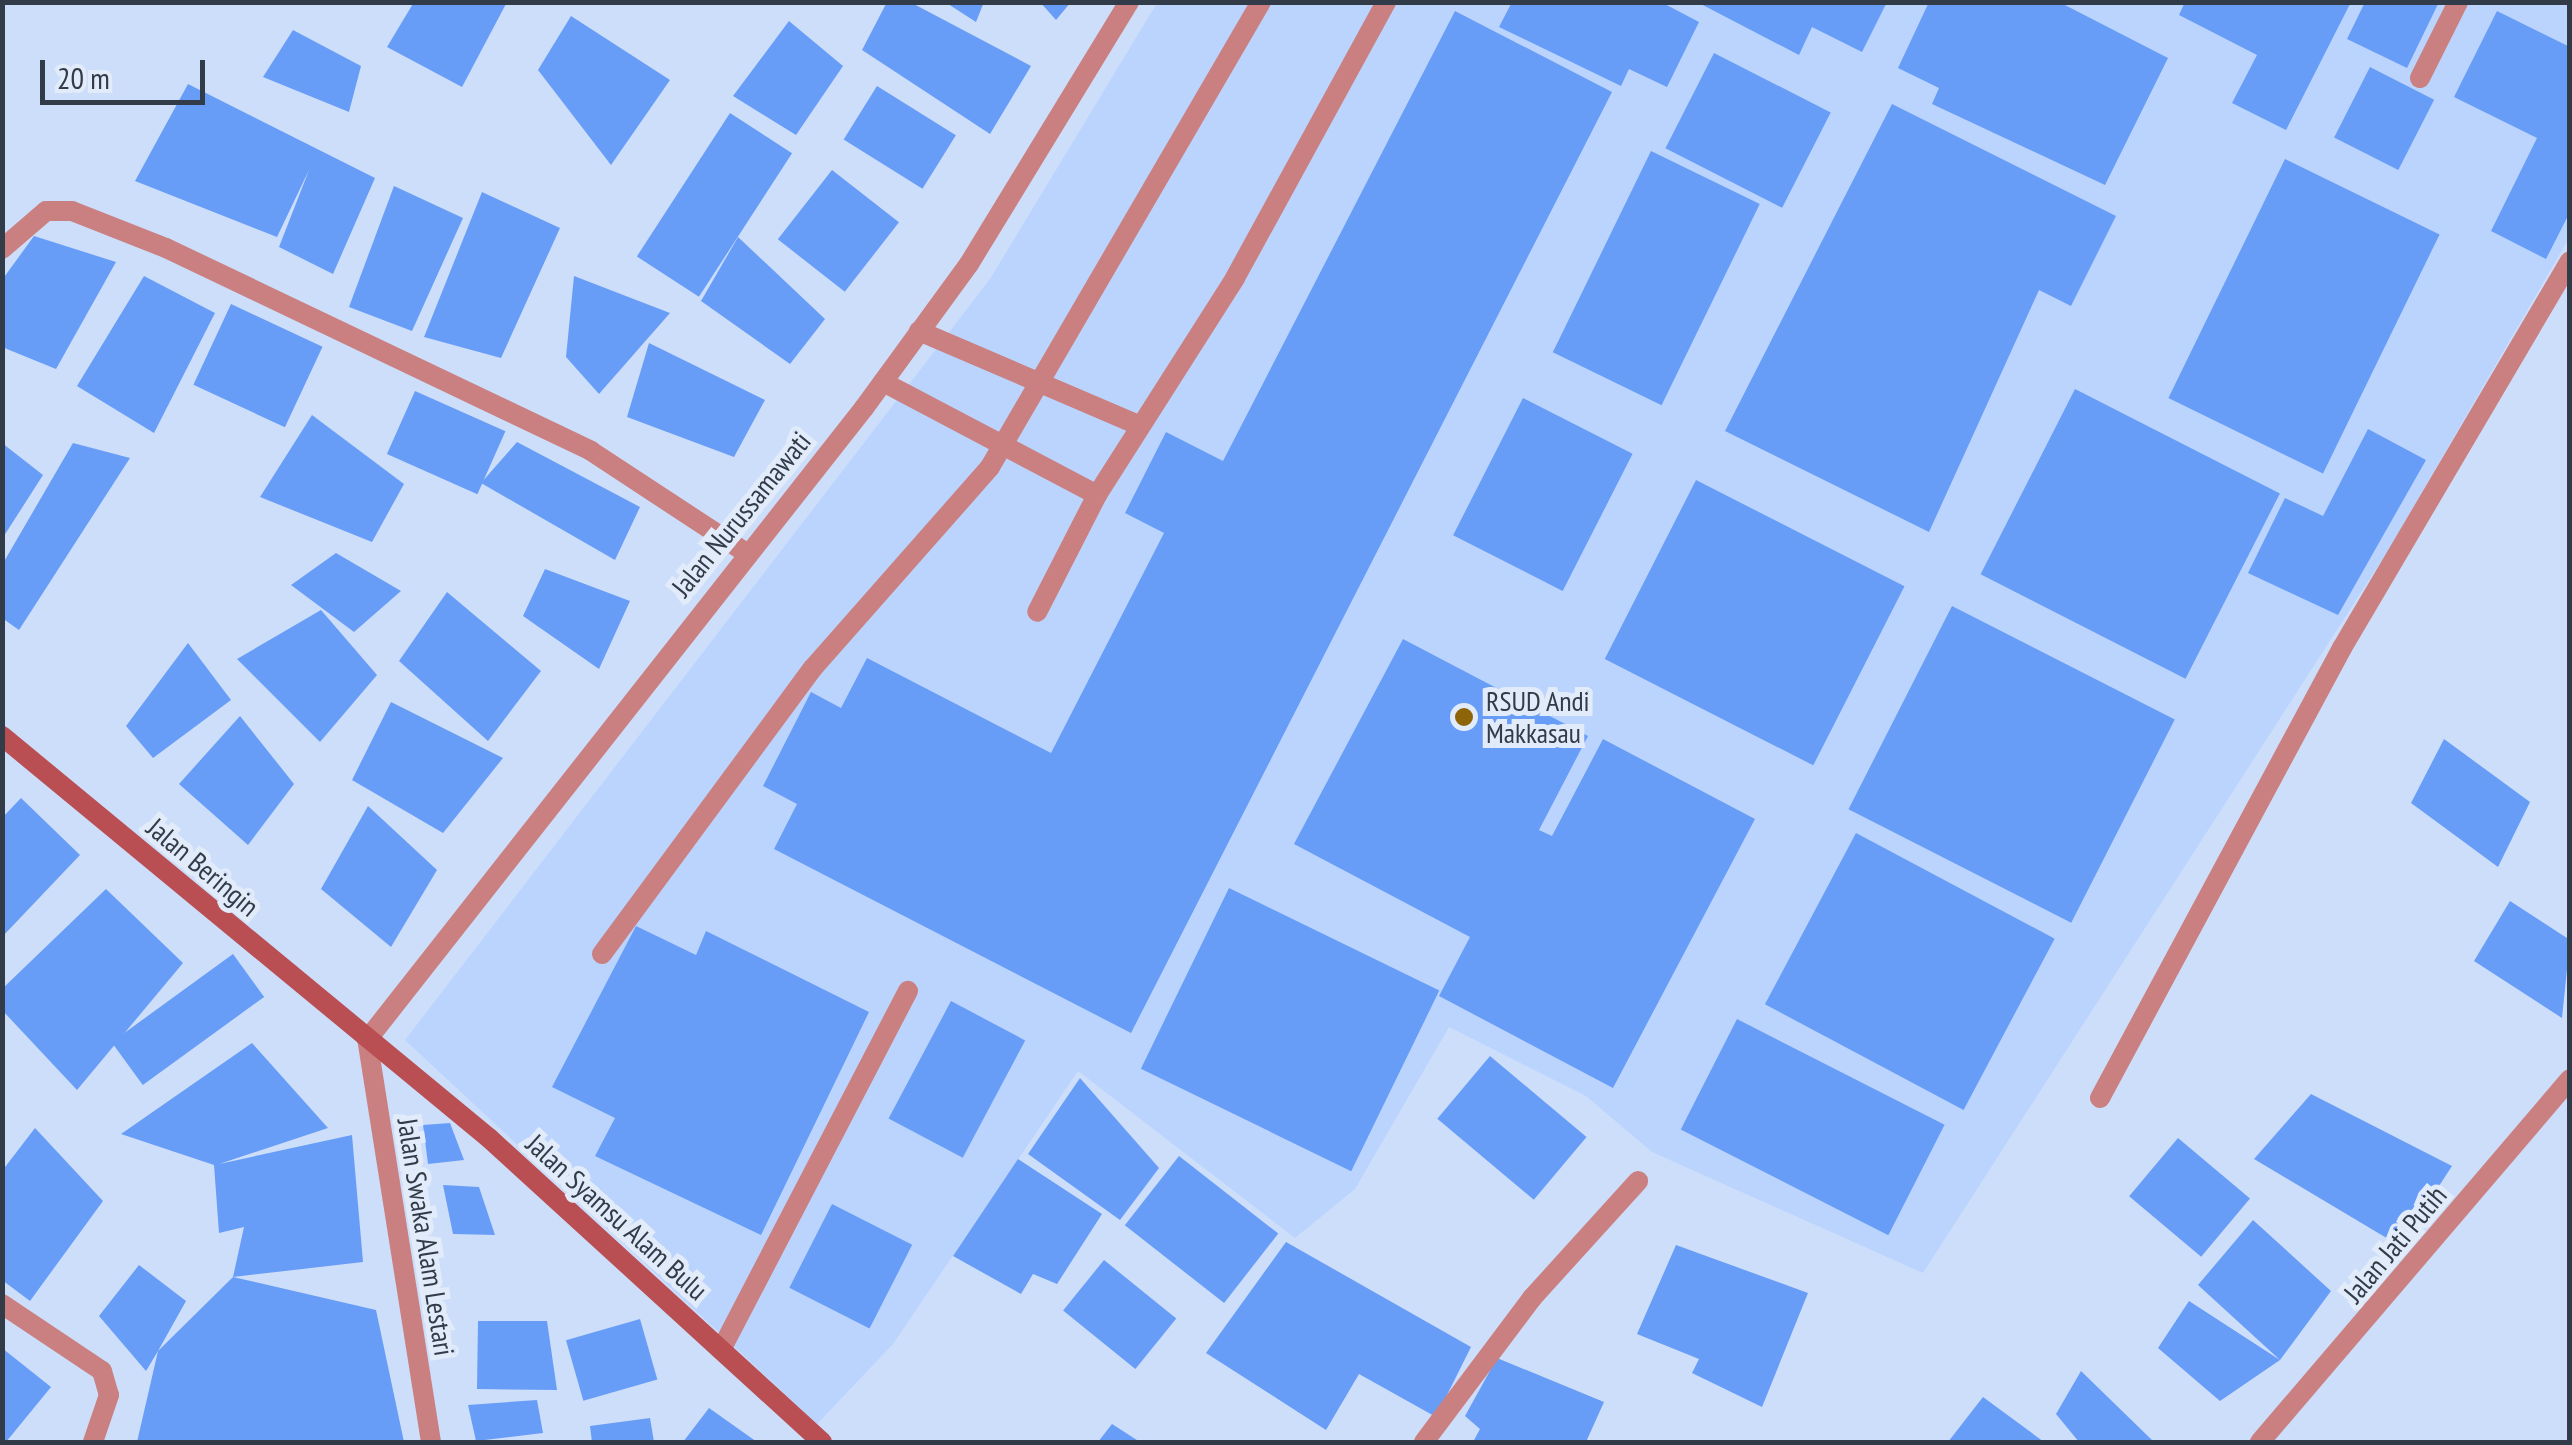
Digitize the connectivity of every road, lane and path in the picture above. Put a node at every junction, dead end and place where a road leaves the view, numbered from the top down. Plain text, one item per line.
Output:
1 (1128, 2) edge
2 (1262, 2) edge
3 (1386, 2) edge
4 (2458, 2) edge
5 (2420, 78) dead end
6 (2, 249) edge
7 (2570, 261) edge
8 (920, 331) junction
9 (1042, 379) junction
10 (882, 382) junction
11 (1136, 424) junction
12 (1000, 447) junction
13 (1097, 495) junction
14 (743, 551) junction
15 (1037, 612) dead end
16 (2, 736) edge
17 (602, 954) dead end
18 (908, 991) dead end
19 (368, 1040) junction
20 (2570, 1079) edge
21 (2100, 1098) dead end
22 (1638, 1181) dead end
23 (2, 1304) edge
24 (722, 1350) junction
25 (93, 1442) edge
26 (431, 1442) edge
27 (822, 1442) edge
28 (1424, 1442) edge
29 (2260, 1442) edge

1 - 8 street, Jalan Nurussamawati
2 - 9 street
3 - 11 street
4 - 5 street
6 - 14 street
7 - 21 street
8 - 9 street
8 - 10 street, Jalan Nurussamawati
9 - 11 street
9 - 12 street
10 - 12 street
10 - 14 street, Jalan Nurussamawati
11 - 13 street
12 - 13 street
12 - 17 street
13 - 15 street
14 - 19 street, Jalan Nurussamawati
16 - 19 street, Jalan Beringin
18 - 24 street
19 - 24 street, Jalan Syamsu Alam Bulu
19 - 26 street, Jalan Swaka Alam Lestari
20 - 29 street, Jalan Jati Putih
22 - 28 street
23 - 25 street
24 - 27 street, Jalan Syamsu Alam Bulu

